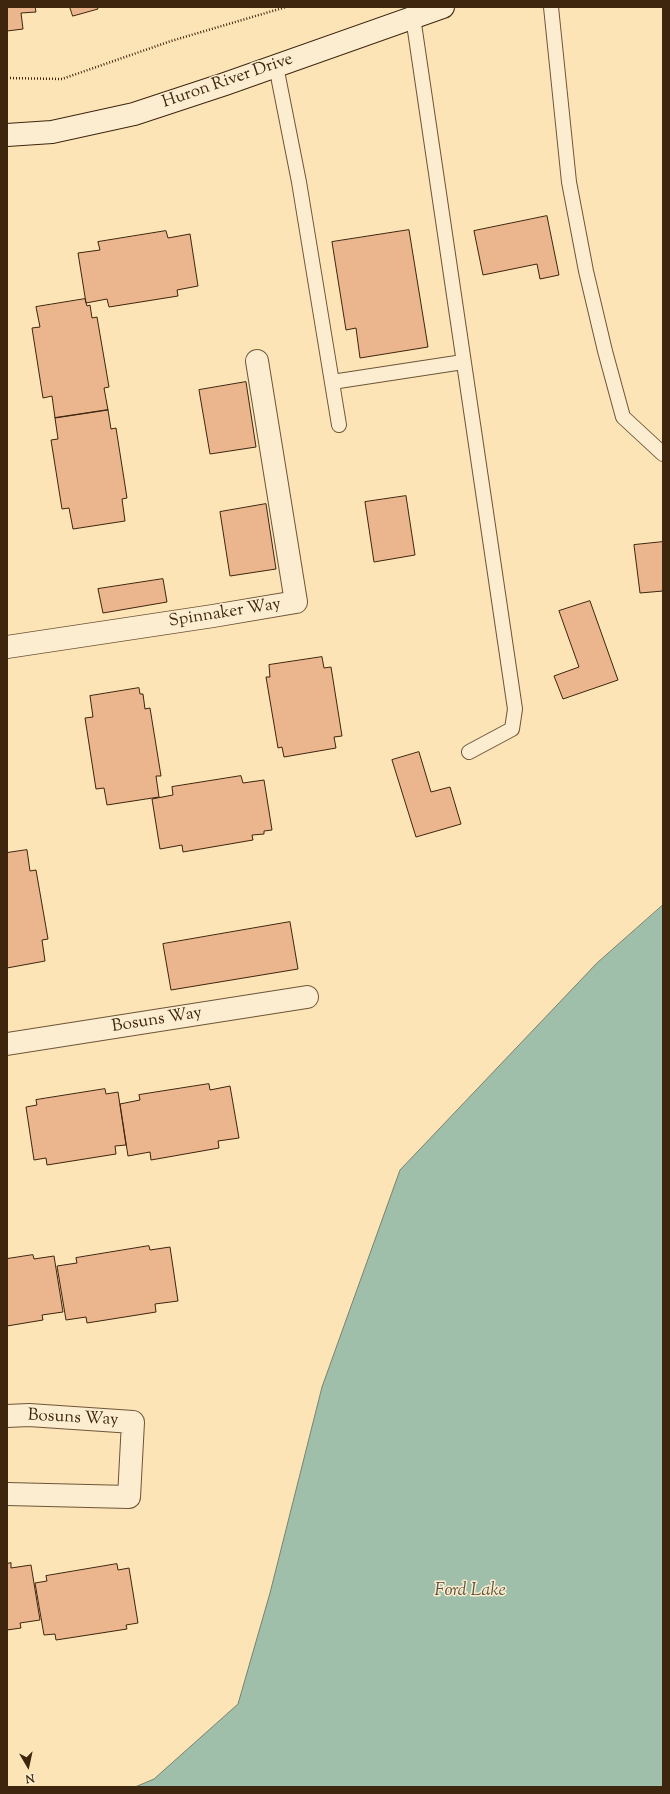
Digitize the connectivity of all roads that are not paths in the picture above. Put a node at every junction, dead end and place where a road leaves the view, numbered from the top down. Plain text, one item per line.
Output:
1 (443, 7) edge
2 (551, 7) edge
3 (413, 17) junction
4 (276, 66) junction
5 (7, 135) edge
6 (257, 361) dead end
7 (463, 362) junction
8 (332, 382) junction
9 (339, 425) dead end
10 (663, 454) edge
11 (7, 648) edge
12 (469, 752) dead end
13 (307, 997) dead end
14 (7, 1044) edge
15 (7, 1416) edge
16 (7, 1494) edge

1 - 3 street, Huron River Drive
2 - 10 lane
3 - 4 street, Huron River Drive
3 - 7 lane
4 - 5 street, Huron River Drive
4 - 8 lane
6 - 11 street, Spinnaker Way
7 - 8 lane
7 - 12 lane
8 - 9 lane
13 - 14 street, Bosuns Way
15 - 16 street, Bosuns Way

